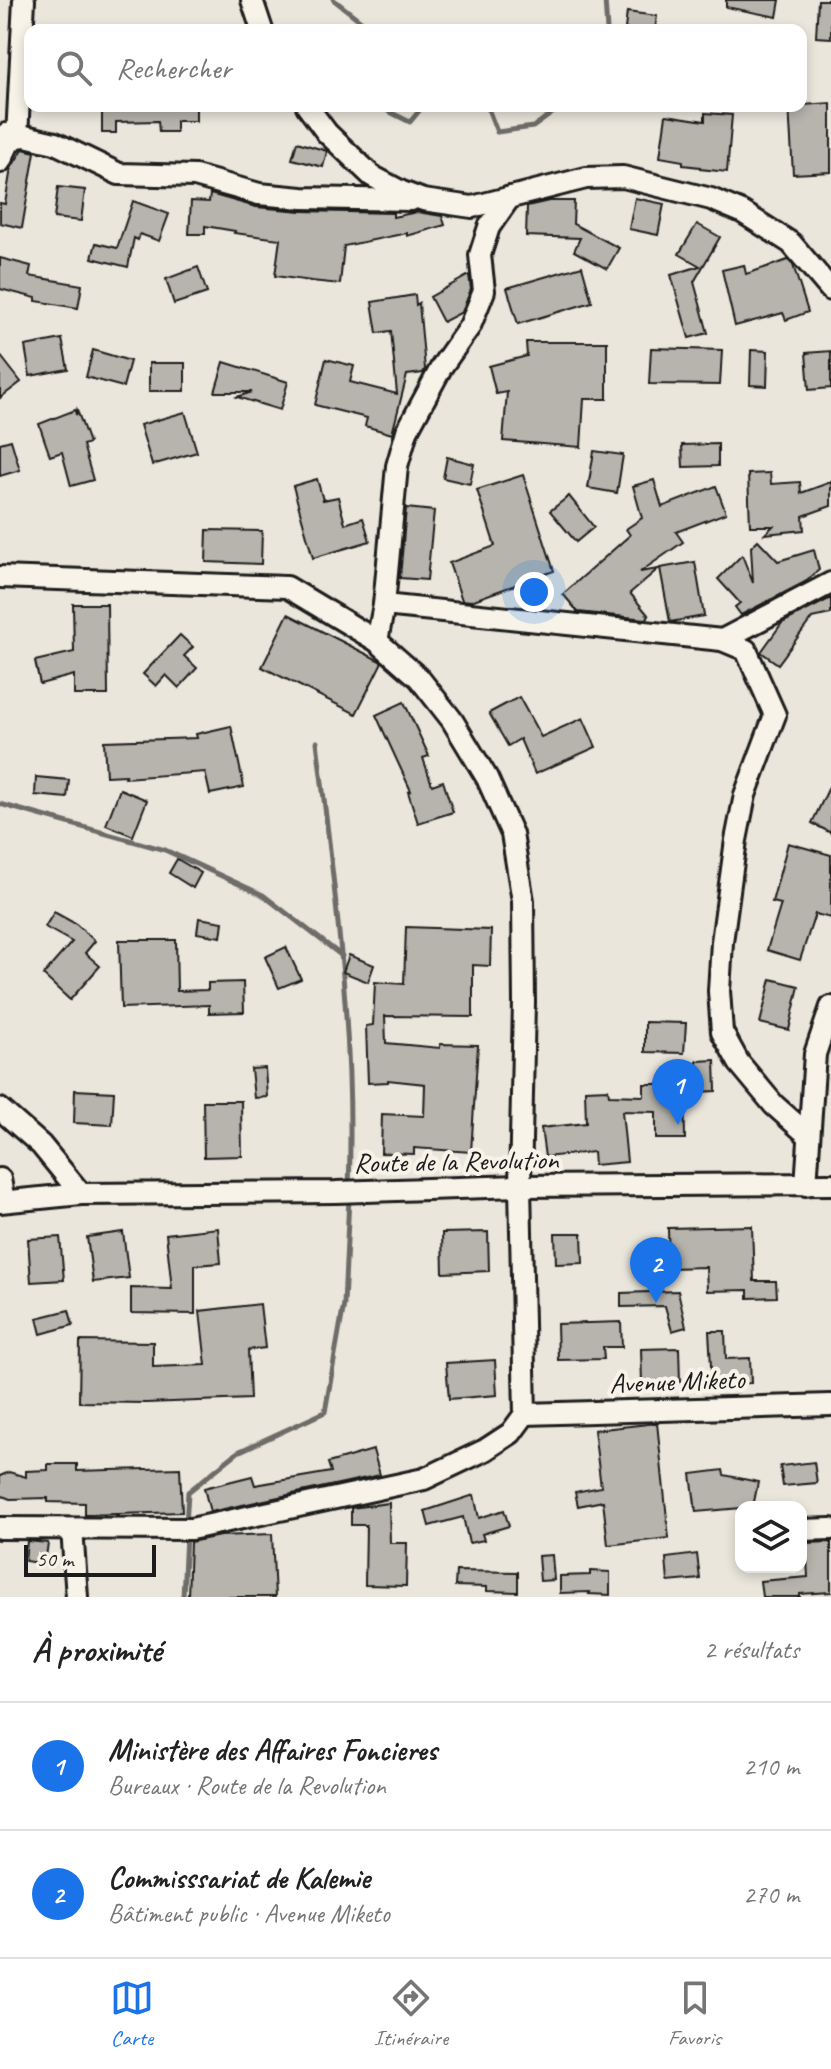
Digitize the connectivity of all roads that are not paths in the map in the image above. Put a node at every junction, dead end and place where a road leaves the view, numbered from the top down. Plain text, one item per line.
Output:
1 (24, 0) edge
2 (252, 0) edge
3 (260, 24) edge
4 (311, 112) edge
5 (8, 135) edge
6 (0, 162) edge
7 (510, 197) junction
8 (423, 200) junction
9 (831, 290) edge
10 (0, 577) edge
11 (831, 583) edge
12 (384, 605) junction
13 (722, 640) junction
14 (377, 641) junction
15 (831, 1007) edge
16 (823, 1048) edge
17 (0, 1109) edge
18 (809, 1136) junction
19 (0, 1179) edge
20 (831, 1184) edge
21 (806, 1185) junction
22 (520, 1186) junction
23 (81, 1194) junction
24 (1, 1200) edge
25 (831, 1405) edge
26 (525, 1414) junction
27 (0, 1528) edge
28 (72, 1529) junction
29 (831, 1529) edge
30 (807, 1530) edge
31 (77, 1597) edge

1 - 5 street
2 - 3 street
4 - 8 street
5 - 6 street
5 - 8 street
7 - 8 street
7 - 9 street
7 - 12 street
10 - 14 street
11 - 13 street
12 - 13 street
12 - 14 street
13 - 18 street
14 - 22 street
15 - 16 street
16 - 18 street
17 - 23 street
18 - 21 street
19 - 24 street
20 - 21 street, Route de la Revolution
21 - 22 street, Route de la Revolution
22 - 23 street, Route de la Revolution
22 - 26 street
23 - 24 street, Route de la Revolution
25 - 26 street, Avenue Miketo
26 - 28 street
27 - 28 street
28 - 31 street
29 - 30 street

